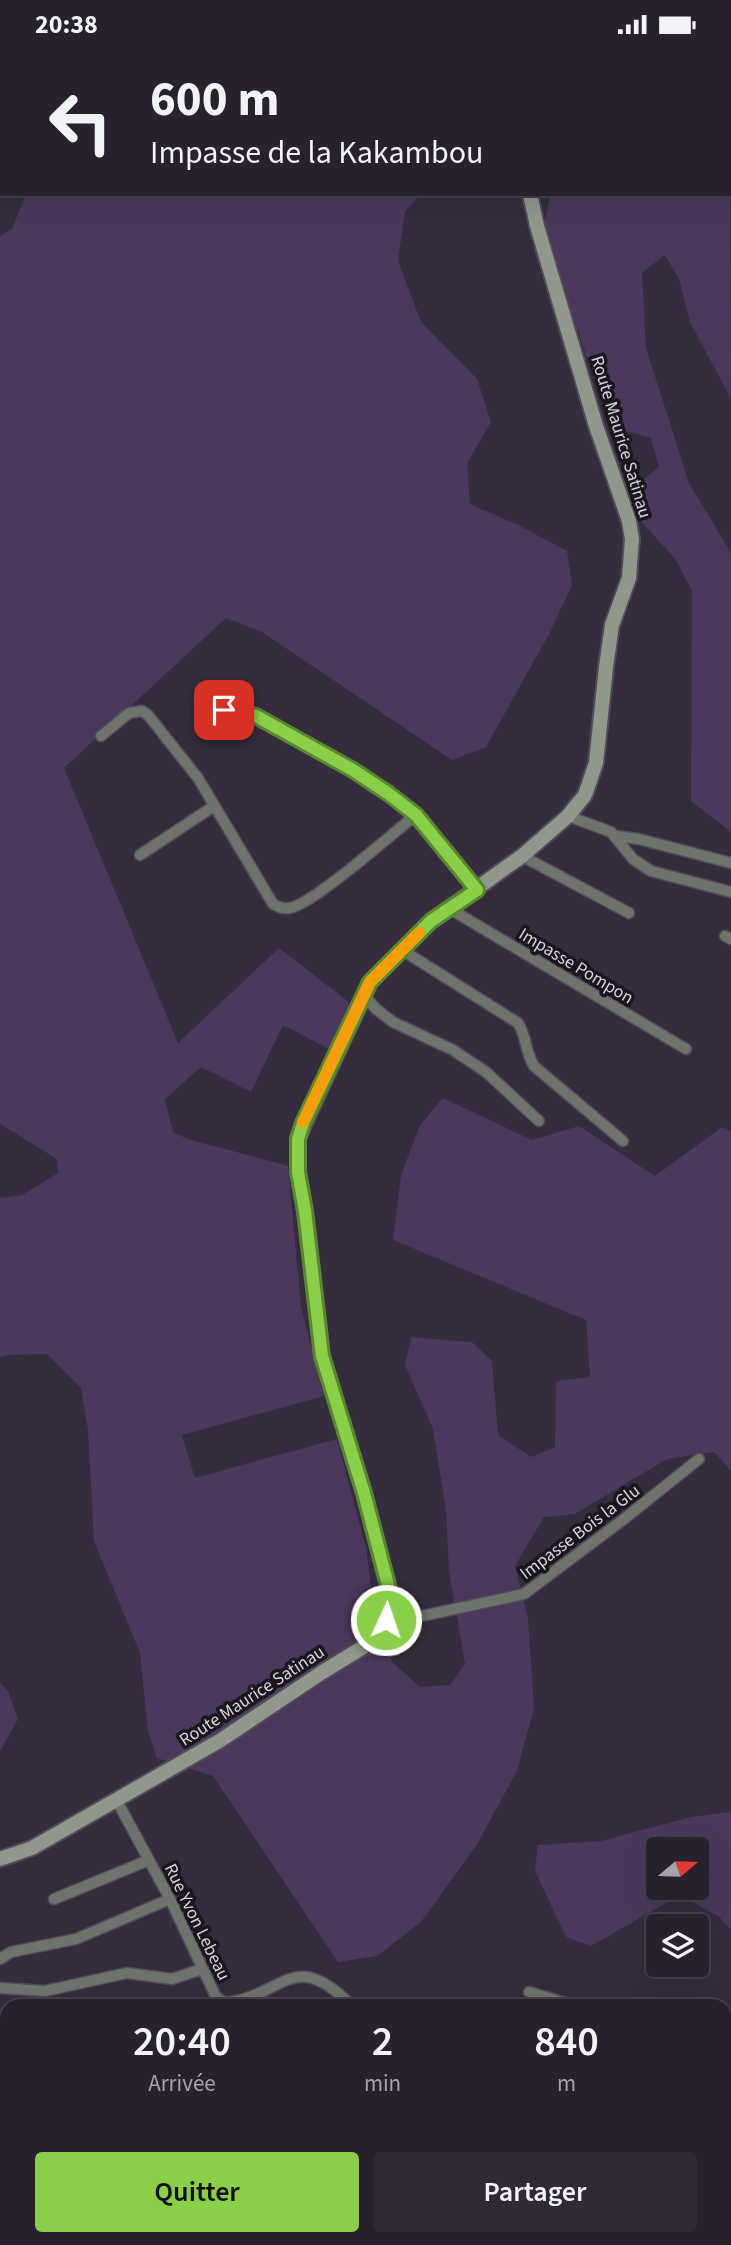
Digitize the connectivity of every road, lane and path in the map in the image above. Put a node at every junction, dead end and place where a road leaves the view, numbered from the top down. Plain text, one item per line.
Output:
1 (530, 196) edge
2 (224, 710) dead end
3 (101, 736) dead end
4 (214, 806) junction
5 (416, 815) junction
6 (568, 816) junction
7 (616, 836) junction
8 (140, 855) dead end
9 (522, 856) junction
10 (731, 863) edge
11 (477, 890) junction
12 (731, 892) edge
13 (450, 909) junction
14 (629, 913) dead end
15 (402, 950) junction
16 (363, 994) junction
17 (685, 1049) dead end
18 (539, 1121) dead end
19 (623, 1140) dead end
20 (699, 1459) dead end
21 (386, 1620) junction
22 (117, 1801) junction
23 (0, 1859) edge
24 (149, 1860) junction
25 (54, 1899) dead end
26 (170, 1899) junction
27 (0, 1959) edge
28 (202, 1969) junction
29 (0, 1988) edge
30 (529, 1992) dead end
31 (219, 1999) edge
32 (246, 1999) edge
33 (342, 1999) edge
34 (552, 1999) edge

1 - 6 main road, Route Maurice Satinau
2 - 5 street
3 - 4 street
4 - 5 street
4 - 8 street
5 - 11 street
6 - 7 street
6 - 9 main road, Route Maurice Satinau
7 - 10 street
7 - 12 street
9 - 11 main road, Route Maurice Satinau
9 - 14 street
11 - 13 main road, Route Maurice Satinau
13 - 15 main road, Route Maurice Satinau
13 - 17 street, Impasse Pompon
15 - 16 main road, Route Maurice Satinau
15 - 19 street
16 - 18 street
16 - 21 main road, Route Maurice Satinau
20 - 21 street, Impasse Bois la Glu
21 - 22 main road, Route Maurice Satinau
22 - 23 main road, Route Maurice Satinau
22 - 24 street, Rue Yvon Lebeau
24 - 25 street
24 - 26 street, Rue Yvon Lebeau
26 - 27 street
26 - 28 street, Rue Yvon Lebeau
28 - 29 street
28 - 31 street, Rue Yvon Lebeau
30 - 34 street
32 - 33 street, Rue Yvon Lebeau

